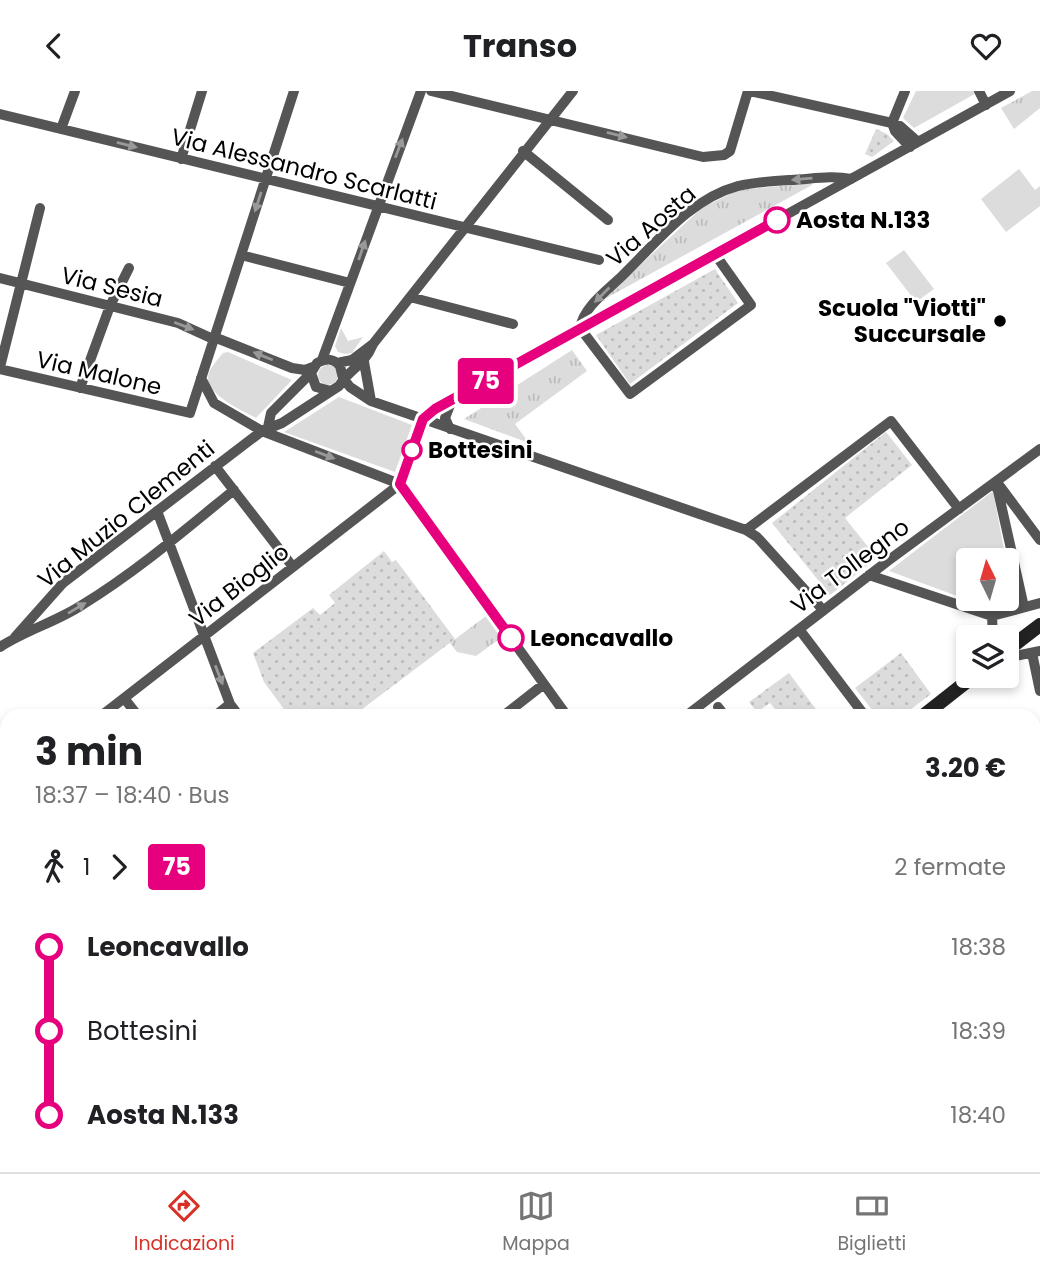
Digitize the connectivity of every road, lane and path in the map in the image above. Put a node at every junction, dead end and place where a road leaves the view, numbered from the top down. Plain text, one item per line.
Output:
1 (75, 91) edge
2 (201, 91) edge
3 (294, 91) edge
4 (421, 91) edge
5 (431, 91) edge
6 (573, 91) edge
7 (749, 91) edge
8 (905, 91) edge
9 (979, 91) edge
10 (1010, 91) edge
11 (986, 105) junction
12 (0, 114) edge
13 (551, 119) junction
14 (892, 123) junction
15 (61, 129) junction
16 (914, 145) junction
17 (523, 151) junction
18 (181, 159) junction
19 (851, 179) junction
20 (265, 180) junction
21 (377, 206) junction
22 (40, 208) dead end
23 (608, 220) dead end
24 (465, 227) junction
25 (715, 254) junction
26 (241, 255) junction
27 (599, 260) dead end
28 (130, 268) dead end
29 (0, 278) edge
30 (20, 283) junction
31 (350, 283) junction
32 (410, 297) junction
33 (110, 306) junction
34 (513, 324) dead end
35 (580, 328) junction
36 (213, 338) junction
37 (373, 344) junction
38 (364, 362) junction
39 (338, 363) junction
40 (315, 367) junction
41 (0, 368) edge
42 (201, 378) junction
43 (343, 378) junction
44 (80, 389) junction
45 (331, 391) junction
46 (452, 400) junction
47 (372, 401) junction
48 (423, 419) junction
49 (265, 429) junction
50 (450, 429) junction
51 (1040, 449) edge
52 (215, 466) junction
53 (996, 482) junction
54 (400, 484) junction
55 (234, 490) junction
56 (959, 509) junction
57 (158, 510) junction
58 (746, 530) junction
59 (1040, 540) edge
60 (168, 543) junction
61 (293, 567) junction
62 (869, 575) junction
63 (1040, 603) edge
64 (1024, 607) junction
65 (822, 610) junction
66 (992, 616) junction
67 (992, 625) edge
68 (1040, 625) edge
69 (799, 629) junction
70 (15, 637) junction
71 (204, 637) junction
72 (1019, 642) edge
73 (0, 647) edge
74 (1036, 652) edge
75 (544, 684) junction
76 (959, 688) edge
77 (1040, 691) edge
78 (124, 698) junction
79 (230, 704) junction
80 (718, 706) dead end
81 (110, 709) edge
82 (133, 709) edge
83 (224, 709) edge
84 (234, 709) edge
85 (512, 709) edge
86 (562, 709) edge
87 (695, 709) edge
88 (720, 709) edge
89 (860, 709) edge
90 (932, 709) edge

1 - 15 street
2 - 18 street
3 - 20 street
21 -> 4 street
5 - 13 street
6 - 13 street
13 -> 7 street
7 - 14 street
8 - 14 street
9 - 11 street
10 - 11 street
11 - 16 street
12 - 15 street, Via Alessandro Scarlatti
13 - 17 street
14 - 16 street
15 -> 18 street, Via Alessandro Scarlatti
16 - 19 street
17 - 23 street
17 - 24 street
18 - 20 street, Via Alessandro Scarlatti
19 - 25 street
19 -> 35 street, Via Aosta
20 - 21 street, Via Alessandro Scarlatti
20 -> 26 street
21 - 24 street, Via Alessandro Scarlatti
31 -> 21 street
22 - 30 street
24 - 27 street, Via Alessandro Scarlatti
24 - 32 street
25 - 35 street
25 - 35 street
26 - 31 street
26 - 36 street
28 - 33 street
29 - 30 street, Via Sesia
30 - 33 street, Via Sesia
30 - 41 street
31 - 40 street
32 - 34 street
32 - 37 street
33 -> 36 street, Via Sesia
33 - 44 street
35 - 46 street
40 -> 36 street, Via Sesia
36 - 42 street
37 - 38 street
37 - 39 street
38 - 43 street
38 - 47 street
39 - 40 street
39 - 43 street
40 - 45 street
40 - 49 street
41 - 44 street, Via Malone
42 - 44 street, Via Malone
42 - 49 street
43 - 45 street
43 - 47 street
45 - 49 street
46 - 48 street
46 - 50 street
47 - 48 street
48 - 50 street
48 - 54 street
49 - 52 street, Via Muzio Clementi
49 -> 54 street
50 - 58 street
51 - 53 street, Via Tollegno
52 - 55 street
52 - 57 street, Via Muzio Clementi
53 - 56 street, Via Tollegno
53 - 59 street
53 - 64 street
54 - 61 street, Via Bioglio
54 - 75 street
55 - 60 street
55 - 61 street
56 - 58 street
56 - 62 street, Via Tollegno
57 - 60 street
57 - 70 street, Via Muzio Clementi
58 - 65 street
70 -> 60 street
60 - 71 street
61 - 71 street, Via Bioglio
62 - 65 street, Via Tollegno
62 - 66 street
63 - 64 street
64 - 66 street
65 - 69 street, Via Tollegno
66 - 67 street
68 - 72 main road
69 - 87 street, Via Tollegno
69 - 89 street
70 - 73 street
71 - 78 street, Via Bioglio
71 -> 79 street
74 - 77 street
75 - 85 street
75 - 86 street
76 - 90 main road
78 - 81 street, Via Bioglio
78 - 82 street
79 - 83 street
79 - 84 street
80 - 88 street

